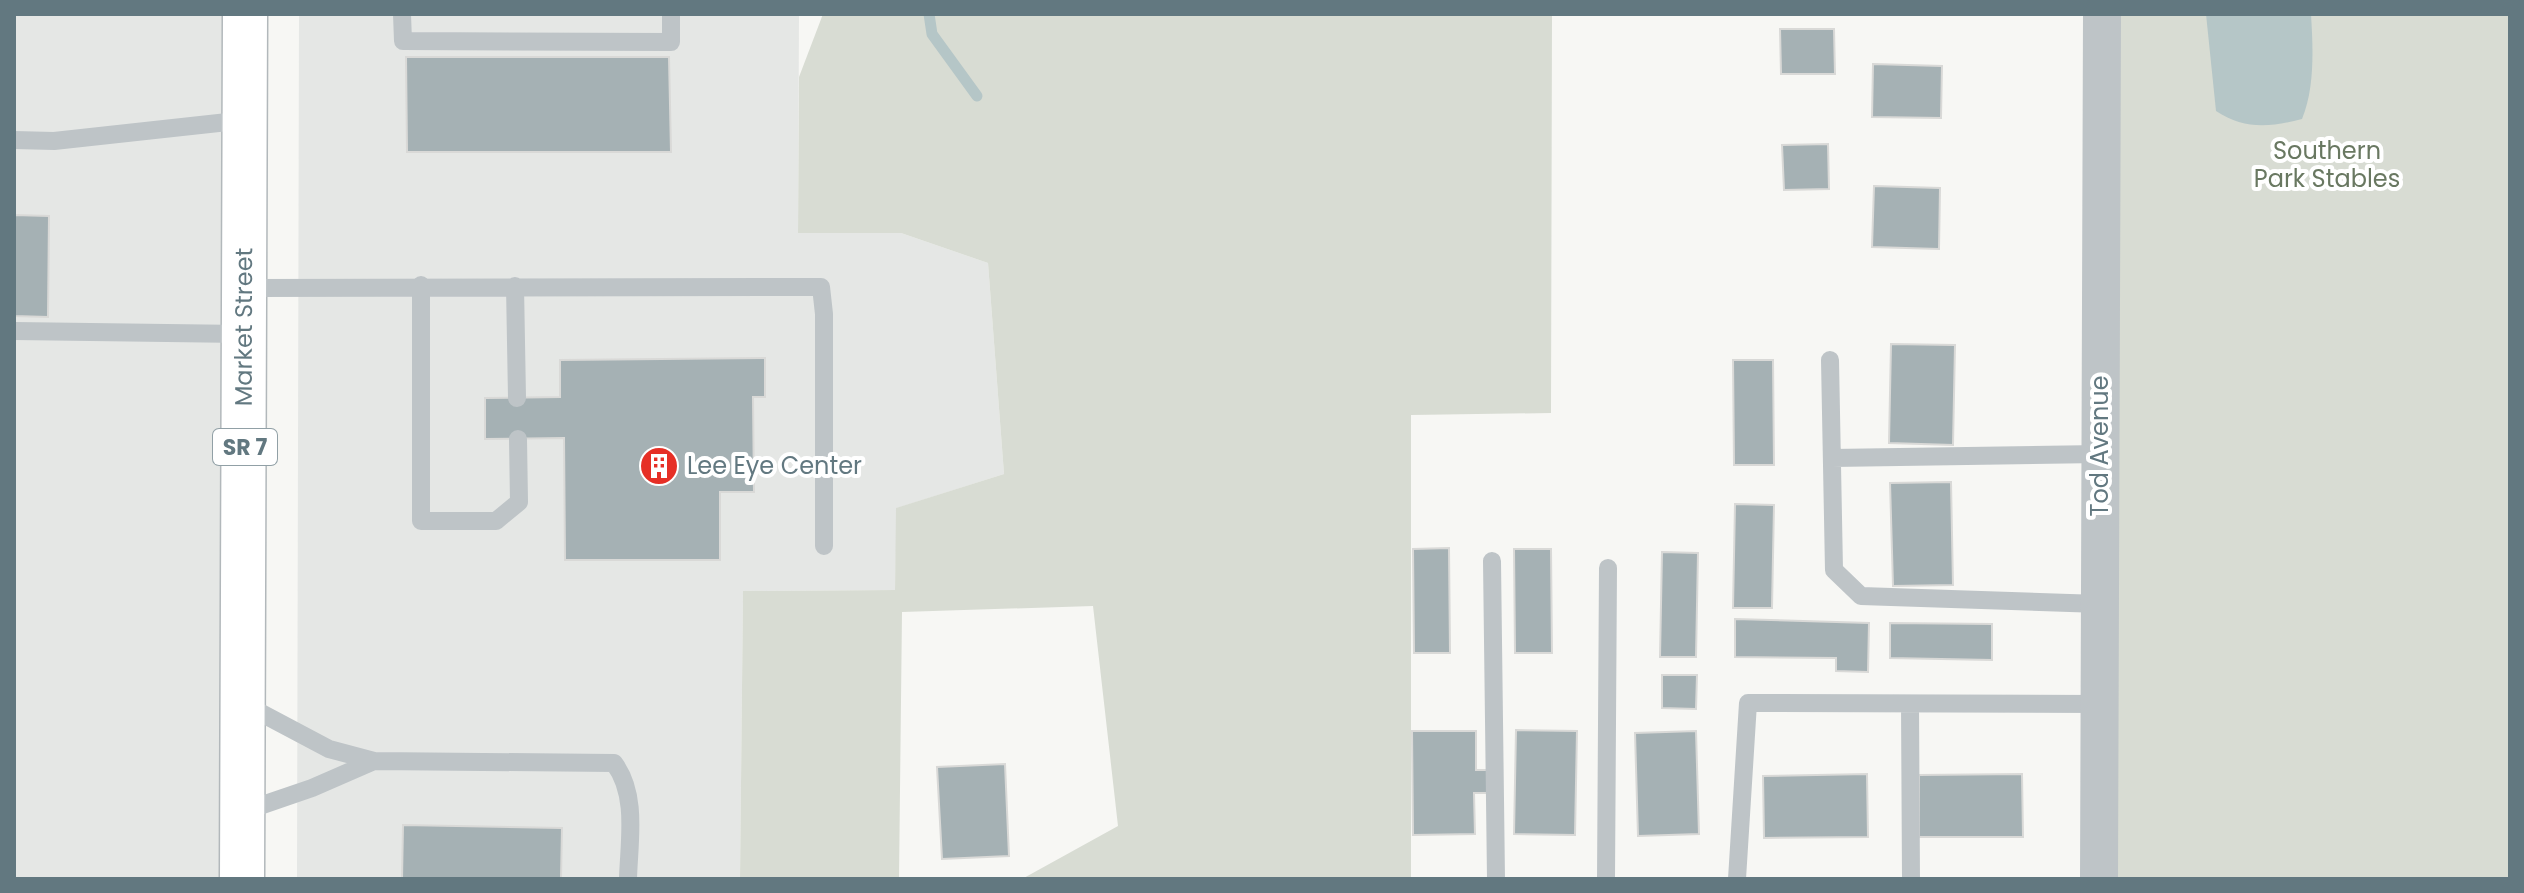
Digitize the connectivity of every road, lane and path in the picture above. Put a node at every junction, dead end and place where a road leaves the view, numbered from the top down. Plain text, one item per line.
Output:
1 (245, 14) edge
2 (402, 14) edge
3 (671, 14) edge
4 (2102, 14) edge
5 (246, 120) junction
6 (14, 140) edge
7 (421, 285) junction
8 (515, 286) junction
9 (246, 288) junction
10 (14, 331) edge
11 (246, 334) junction
12 (1830, 360) dead end
13 (517, 398) dead end
14 (518, 439) dead end
15 (2100, 454) junction
16 (1832, 458) junction
17 (824, 546) dead end
18 (1492, 561) dead end
19 (1608, 568) dead end
20 (2100, 604) junction
21 (243, 703) junction
22 (1910, 704) junction
23 (2100, 704) junction
24 (374, 761) junction
25 (242, 812) junction
26 (242, 879) edge
27 (628, 879) edge
28 (1496, 879) edge
29 (1606, 879) edge
30 (1737, 879) edge
31 (1911, 879) edge
32 (2099, 879) edge

1 - 5 main road, Market Street / SR 7
2 - 3 lane
4 - 15 street, Tod Avenue
5 - 6 lane
5 - 9 main road, Market Street / SR 7
7 - 8 lane
7 - 9 lane
7 - 14 lane
8 - 13 lane
8 - 17 lane
9 - 11 main road, Market Street / SR 7
10 - 11 lane
11 - 21 main road, Market Street / SR 7
12 - 16 lane
15 - 16 lane
15 - 20 street, Tod Avenue
16 - 20 lane
18 - 28 lane
19 - 29 lane
20 - 23 street, Tod Avenue
21 - 24 lane
21 - 25 main road, Market Street / SR 7
22 - 23 lane
22 - 30 lane
22 - 31 lane
23 - 32 street, Tod Avenue
24 - 25 lane
24 - 27 lane
25 - 26 main road, Market Street / SR 7

